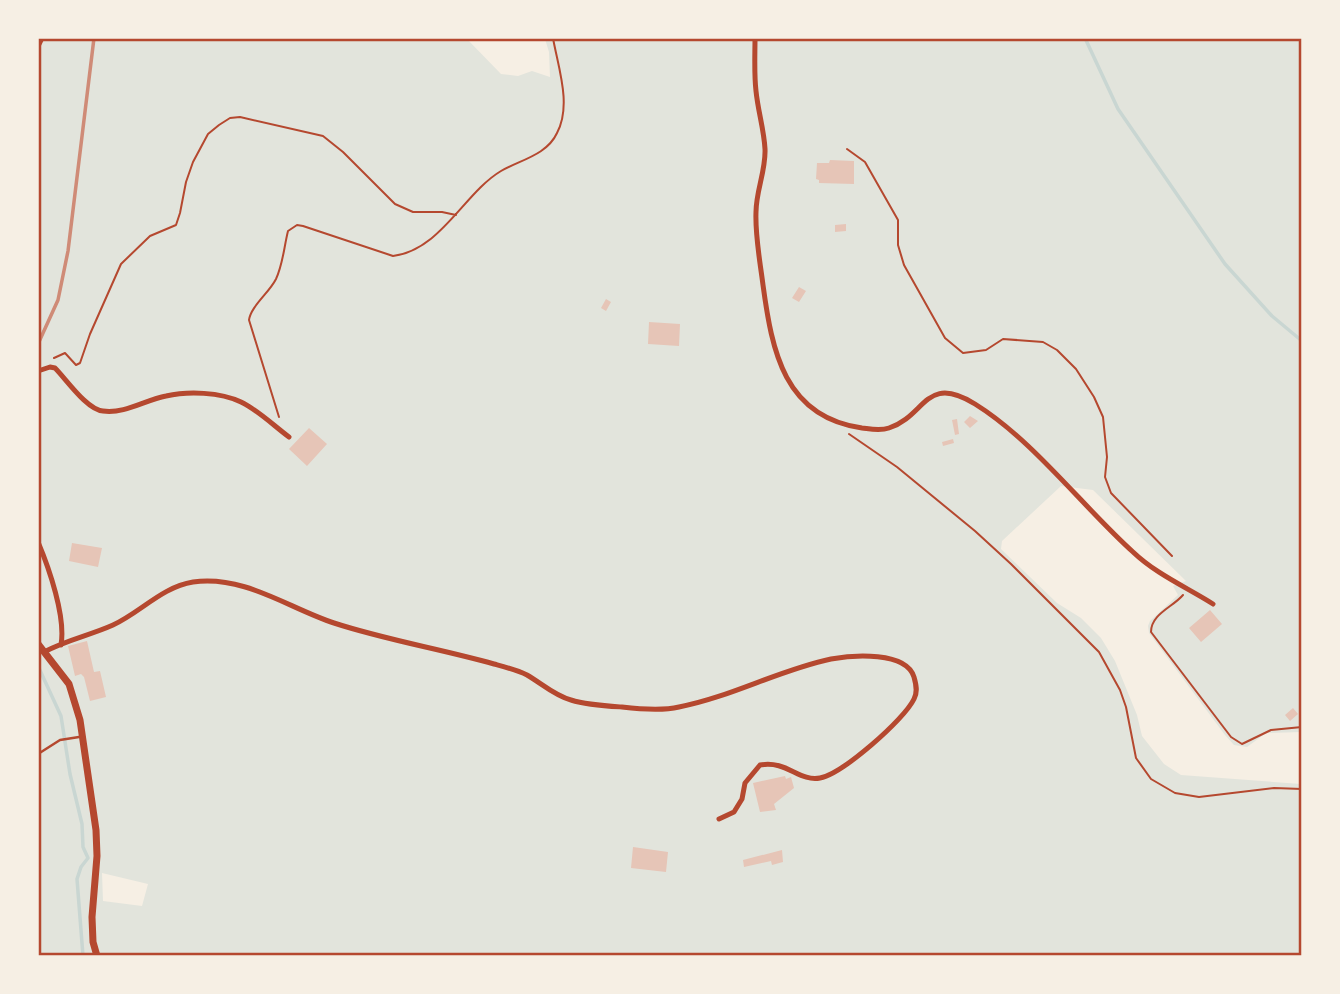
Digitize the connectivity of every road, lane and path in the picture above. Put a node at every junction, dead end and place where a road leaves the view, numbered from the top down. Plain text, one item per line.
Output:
1 (40, 38) edge
2 (553, 38) edge
3 (755, 38) edge
4 (38, 44) edge
5 (847, 149) dead end
6 (457, 216) junction
7 (39, 371) edge
8 (277, 428) junction
9 (845, 431) dead end
10 (289, 437) dead end
11 (38, 541) edge
12 (1172, 556) dead end
13 (1187, 588) junction
14 (1213, 604) dead end
15 (38, 644) edge
16 (61, 645) junction
17 (44, 652) junction
18 (1301, 727) edge
19 (77, 737) junction
20 (38, 754) edge
21 (1301, 789) edge
22 (719, 819) dead end
23 (97, 956) edge

1 - 4 street
2 - 6 path
3 - 13 street
5 - 12 path
6 - 7 path
6 - 8 path
7 - 8 street
8 - 10 street
9 - 21 path
11 - 16 street
13 - 14 street
13 - 18 path
15 - 17 street
16 - 17 street
16 - 22 street
17 - 19 street
19 - 20 lane
19 - 23 street

